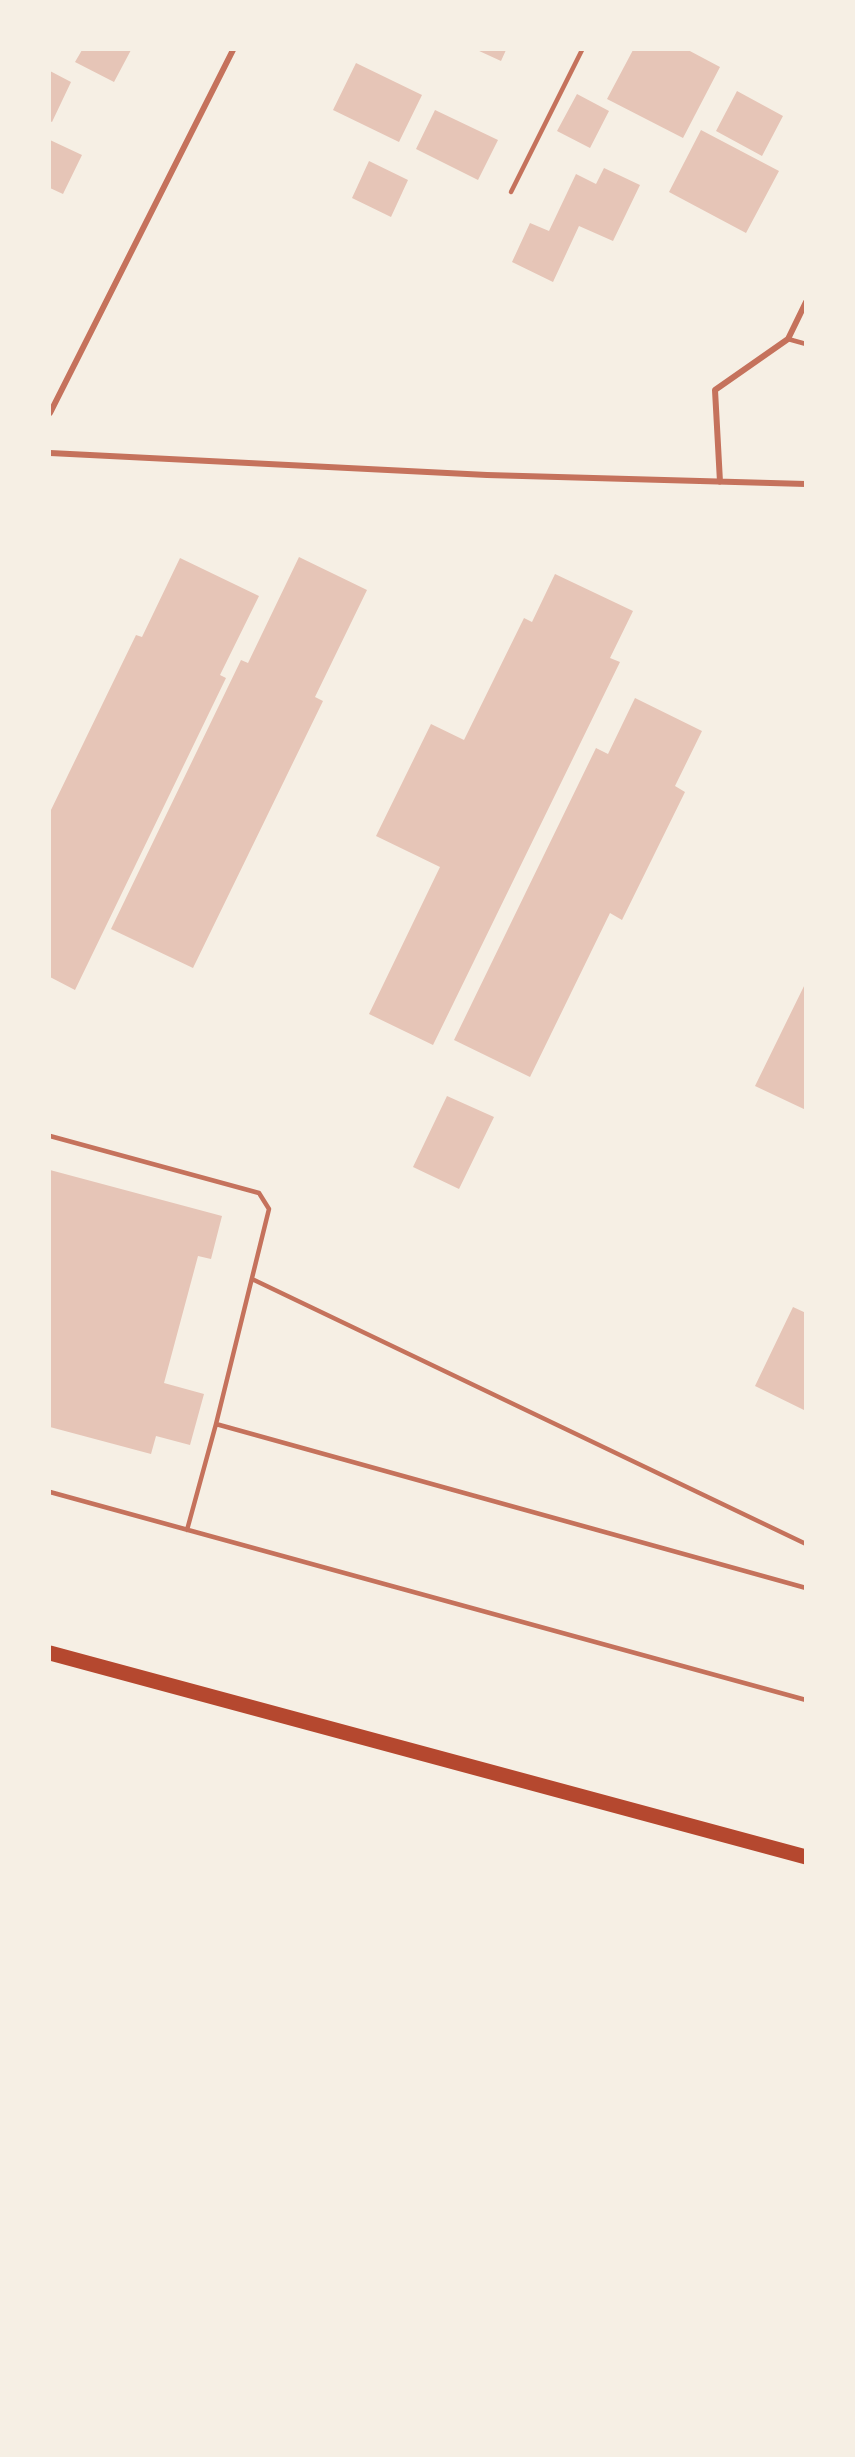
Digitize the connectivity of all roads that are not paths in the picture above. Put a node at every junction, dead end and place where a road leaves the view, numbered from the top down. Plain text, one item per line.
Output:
1 (233, 50) edge
2 (582, 50) edge
3 (511, 192) dead end
4 (806, 302) edge
5 (788, 339) junction
6 (806, 344) edge
7 (50, 413) edge
8 (50, 453) edge
9 (720, 482) junction
10 (806, 484) edge
11 (50, 1136) edge
12 (252, 1279) junction
13 (216, 1424) junction
14 (50, 1492) edge
15 (188, 1530) junction
16 (806, 1544) edge
17 (806, 1588) edge
18 (50, 1653) edge
19 (806, 1700) edge
20 (806, 1857) edge

1 - 7 street
2 - 3 lane
4 - 5 street
5 - 6 lane
5 - 9 street
8 - 9 street
9 - 10 street
11 - 12 lane
12 - 13 lane
12 - 16 lane
13 - 15 lane
13 - 17 lane
14 - 15 lane
15 - 19 lane
18 - 20 main road

